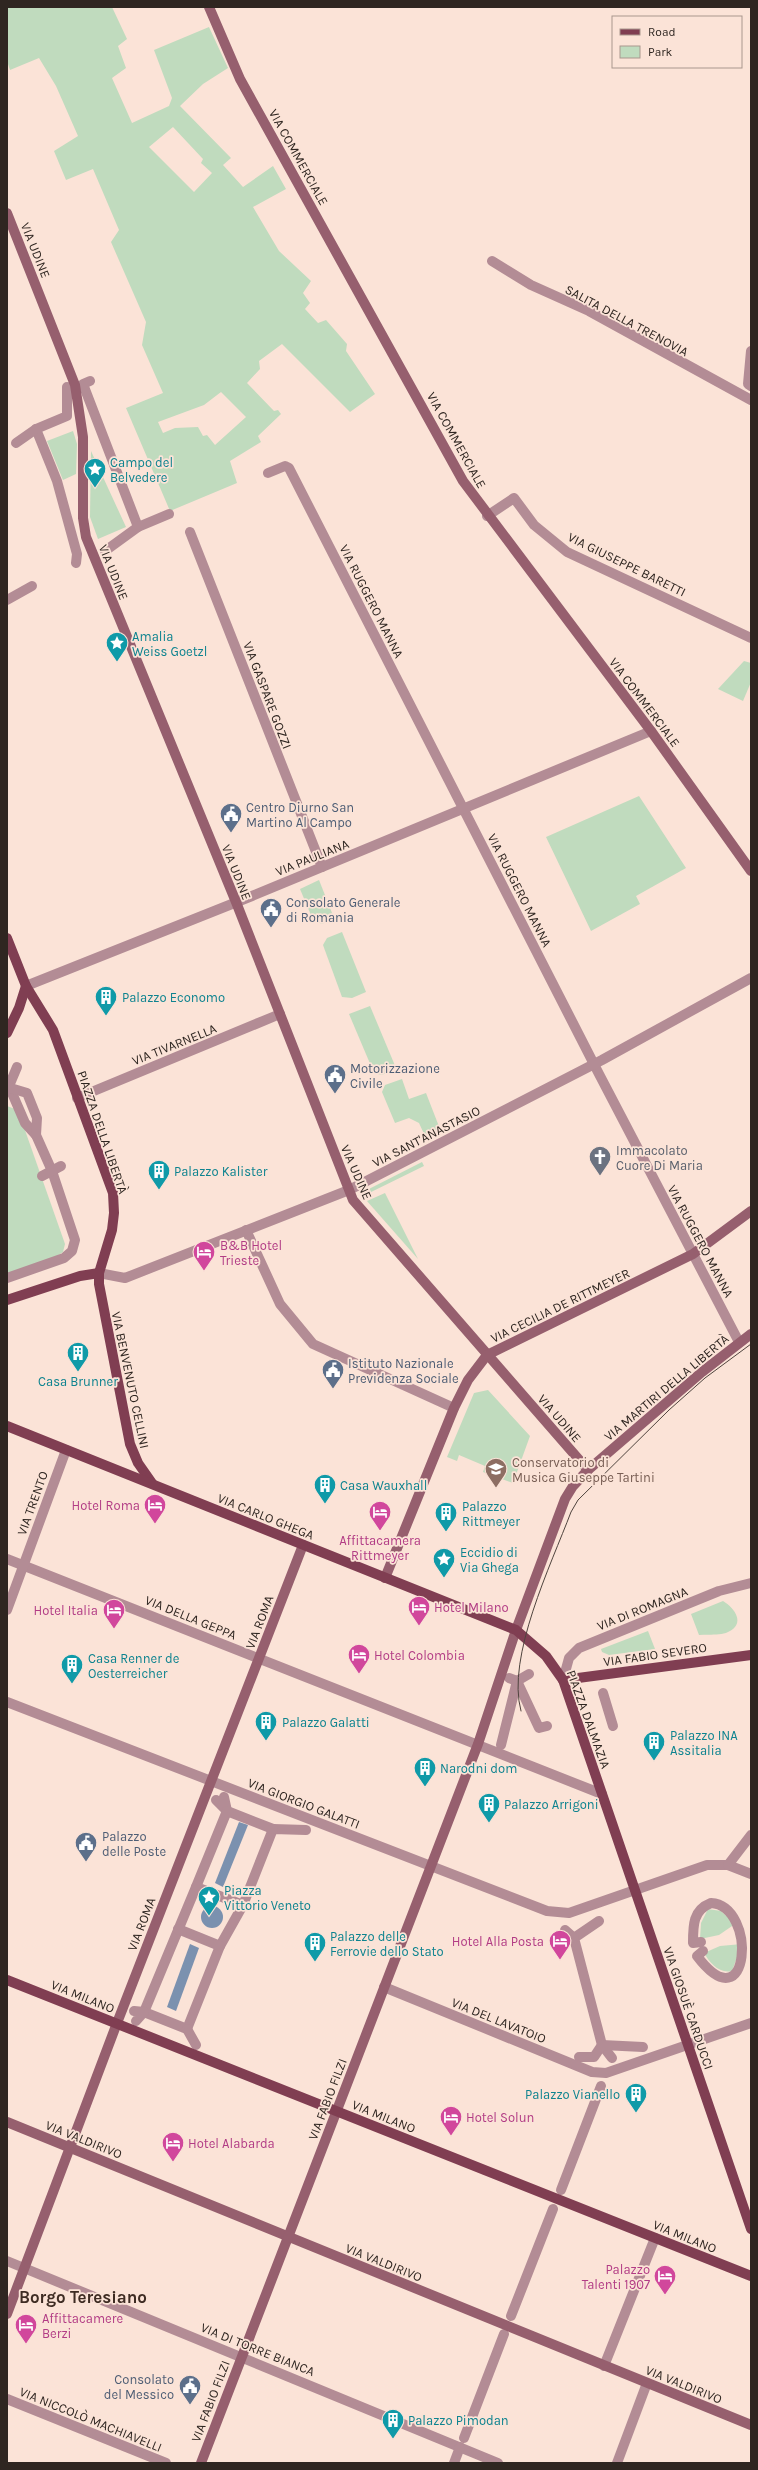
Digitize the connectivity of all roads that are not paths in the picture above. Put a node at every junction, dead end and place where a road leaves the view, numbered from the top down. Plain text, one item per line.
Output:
1 (209, 7) edge
2 (7, 213) edge
3 (11, 231) edge
4 (492, 261) dead end
5 (751, 351) edge
6 (90, 381) dead end
7 (751, 386) edge
8 (67, 387) dead end
9 (751, 400) edge
10 (36, 429) junction
11 (16, 444) dead end
12 (268, 473) dead end
13 (169, 514) dead end
14 (487, 516) junction
15 (138, 527) junction
16 (190, 532) dead end
17 (105, 551) dead end
18 (78, 560) dead end
19 (32, 586) dead end
20 (7, 600) edge
21 (751, 638) edge
22 (651, 731) junction
23 (464, 808) junction
24 (322, 867) junction
25 (751, 871) edge
26 (236, 902) junction
27 (7, 938) edge
28 (751, 978) edge
29 (26, 986) junction
30 (280, 1014) junction
31 (7, 1033) edge
32 (594, 1065) junction
33 (17, 1067) dead end
34 (8, 1087) edge
35 (77, 1098) junction
36 (30, 1121) dead end
37 (36, 1135) junction
38 (62, 1166) dead end
39 (52, 1171) junction
40 (42, 1176) dead end
41 (349, 1190) junction
42 (751, 1211) edge
43 (246, 1230) junction
44 (693, 1254) junction
45 (99, 1273) junction
46 (7, 1278) edge
47 (7, 1300) edge
48 (751, 1334) edge
49 (739, 1342) junction
50 (487, 1355) junction
51 (454, 1408) junction
52 (7, 1426) edge
53 (66, 1450) junction
54 (588, 1470) junction
55 (155, 1485) junction
56 (303, 1545) junction
57 (7, 1559) edge
58 (23, 1565) junction
59 (385, 1578) junction
60 (751, 1583) edge
61 (7, 1610) edge
62 (516, 1630) junction
63 (751, 1655) edge
64 (259, 1658) junction
65 (529, 1674) dead end
66 (513, 1680) junction
67 (563, 1680) junction
68 (603, 1693) dead end
69 (7, 1702) edge
70 (548, 1726) dead end
71 (613, 1726) dead end
72 (478, 1744) junction
73 (501, 1745) dead end
74 (210, 1781) junction
75 (602, 1794) junction
76 (220, 1799) dead end
77 (227, 1811) junction
78 (273, 1829) junction
79 (306, 1830) dead end
80 (751, 1835) edge
81 (728, 1865) junction
82 (430, 1867) junction
83 (751, 1874) edge
84 (196, 1887) junction
85 (635, 1890) junction
86 (243, 1905) junction
87 (599, 1921) dead end
88 (687, 1923) dead end
89 (178, 1929) junction
90 (565, 1930) dead end
91 (574, 1938) junction
92 (220, 1946) junction
93 (699, 1948) junction
94 (702, 1972) dead end
95 (7, 1980) edge
96 (384, 1987) junction
97 (134, 2011) dead end
98 (144, 2012) junction
99 (136, 2021) dead end
100 (117, 2023) junction
101 (751, 2023) edge
102 (187, 2029) junction
103 (196, 2045) dead end
104 (602, 2045) junction
105 (688, 2046) junction
106 (643, 2047) dead end
107 (579, 2057) dead end
108 (612, 2058) dead end
109 (601, 2086) dead end
110 (336, 2111) junction
111 (7, 2122) edge
112 (70, 2148) junction
113 (561, 2190) dead end
114 (553, 2209) dead end
115 (751, 2229) edge
116 (288, 2236) junction
117 (655, 2238) junction
118 (7, 2261) edge
119 (24, 2268) junction
120 (751, 2276) edge
121 (7, 2314) edge
122 (511, 2316) dead end
123 (504, 2334) dead end
124 (242, 2357) junction
125 (604, 2366) junction
126 (648, 2383) junction
127 (7, 2399) edge
128 (751, 2425) edge
129 (462, 2443) junction
130 (166, 2463) edge
131 (201, 2463) edge
132 (454, 2463) edge
133 (498, 2463) edge
134 (617, 2463) edge

1 - 14 main road, VIA COMMERCIALE
2 - 3 main road, VIA UDINE
3 - 26 main road, VIA UDINE
4 - 9 street, SALITA DELLA TRENOVIA
5 - 7 street
6 - 15 street
8 - 10 street
10 - 11 street
10 - 18 street
12 - 23 street, VIA RUGGERO MANNA
13 - 15 street
14 - 21 street, VIA GIUSEPPE BARETTI
14 - 22 main road, VIA COMMERCIALE
15 - 17 street
16 - 24 street, VIA GASPARE GOZZI
19 - 20 street
22 - 23 street, VIA PAULIANA
22 - 25 main road, VIA COMMERCIALE
23 - 24 street, VIA PAULIANA
23 - 32 street, VIA RUGGERO MANNA
24 - 26 street, VIA PAULIANA
26 - 29 street, VIA PAULIANA
26 - 30 main road, VIA UDINE
27 - 29 main road, PIAZZA DELLA LIBERTÀ
28 - 32 street, VIA SANT'ANASTASIO
29 - 31 main road
29 - 35 main road, PIAZZA DELLA LIBERTÀ
30 - 35 street, VIA TIVARNELLA
30 - 41 main road, VIA UDINE
32 - 41 street, VIA SANT'ANASTASIO
32 - 44 street, VIA RUGGERO MANNA
33 - 34 street
34 - 37 street
34 - 37 street
35 - 45 main road, PIAZZA DELLA LIBERTÀ
36 - 37 street
37 - 39 street
38 - 39 street
39 - 40 street
39 - 46 street
41 - 43 street, VIA SANT'ANASTASIO
41 - 50 main road, VIA UDINE
42 - 44 main road, VIA CECILIA DE RITTMEYER
43 - 45 street, VIA SANT'ANASTASIO
43 - 51 street
44 - 49 street, VIA RUGGERO MANNA
44 - 50 main road, VIA CECILIA DE RITTMEYER
45 - 47 main road
45 - 55 main road, VIA BENVENUTO CELLINI
48 - 49 main road, VIA MARTIRI DELLA LIBERTÀ
49 - 54 main road, VIA MARTIRI DELLA LIBERTÀ
50 - 51 main road, VIA CECILIA DE RITTMEYER
50 - 54 main road, VIA UDINE
51 - 59 main road, VIA CECILIA DE RITTMEYER
52 - 53 main road, VIA CARLO GHEGA
53 - 55 main road, VIA CARLO GHEGA
53 - 58 street, VIA TRENTO
54 - 62 main road, VIA MARTIRI DELLA LIBERTÀ
55 - 56 main road, VIA CARLO GHEGA
56 - 59 main road, VIA CARLO GHEGA
56 - 64 main road, VIA ROMA
57 - 58 street, VIA DELLA GEPPA
58 - 61 street, VIA TRENTO
58 - 64 street, VIA DELLA GEPPA
59 - 62 main road, VIA CARLO GHEGA
60 - 67 street, VIA DI ROMAGNA
62 - 67 main road, PIAZZA DALMAZIA
62 - 72 main road
63 - 67 main road, VIA FABIO SEVERO
64 - 72 street, VIA DELLA GEPPA
64 - 74 main road, VIA ROMA
65 - 66 street
66 - 70 street
66 - 73 street
67 - 75 main road, PIAZZA DALMAZIA
68 - 71 street
69 - 74 street, VIA GIORGIO GALATTI
72 - 75 street
72 - 82 main road, VIA FABIO FILZI
74 - 82 street, VIA GIORGIO GALATTI
74 - 100 main road, VIA ROMA
75 - 85 main road, VIA GIOSUÈ CARDUCCI
76 - 77 street
77 - 78 street
77 - 84 street
78 - 79 street
78 - 86 street
80 - 81 street
81 - 83 street
81 - 85 street, VIA GIORGIO GALATTI
82 - 85 street, VIA GIORGIO GALATTI
82 - 96 main road, VIA FABIO FILZI
84 - 86 street
84 - 89 street
85 - 105 main road, VIA GIOSUÈ CARDUCCI
86 - 92 street
87 - 91 street
88 - 93 street
89 - 92 street
89 - 98 street
90 - 91 street
91 - 104 street
92 - 102 street
93 - 93 street
93 - 94 street
95 - 100 main road, VIA MILANO
96 - 105 street, VIA DEL LAVATOIO
96 - 110 main road, VIA FABIO FILZI
97 - 98 street
98 - 99 street
98 - 102 street
100 - 110 main road, VIA MILANO
100 - 112 main road, VIA ROMA
101 - 105 street
102 - 103 street
104 - 106 street
104 - 107 street
104 - 108 street
105 - 115 main road, VIA GIOSUÈ CARDUCCI
109 - 113 street
110 - 116 main road, VIA FABIO FILZI
110 - 117 main road, VIA MILANO
111 - 112 main road, VIA VALDIRIVO
112 - 116 main road, VIA VALDIRIVO
112 - 119 main road, VIA ROMA
114 - 122 street
116 - 124 main road, VIA FABIO FILZI
116 - 125 main road, VIA VALDIRIVO
117 - 120 main road, VIA MILANO
117 - 125 street
118 - 119 street, VIA DI TORRE BIANCA
119 - 121 main road, VIA ROMA
119 - 124 street, VIA DI TORRE BIANCA
123 - 129 street
124 - 129 street, VIA DI TORRE BIANCA
124 - 131 main road, VIA FABIO FILZI
125 - 126 main road, VIA VALDIRIVO
126 - 128 main road, VIA VALDIRIVO
126 - 134 street
127 - 130 street, VIA NICCOLÒ MACHIAVELLI
129 - 132 street
129 - 133 street, VIA DI TORRE BIANCA

